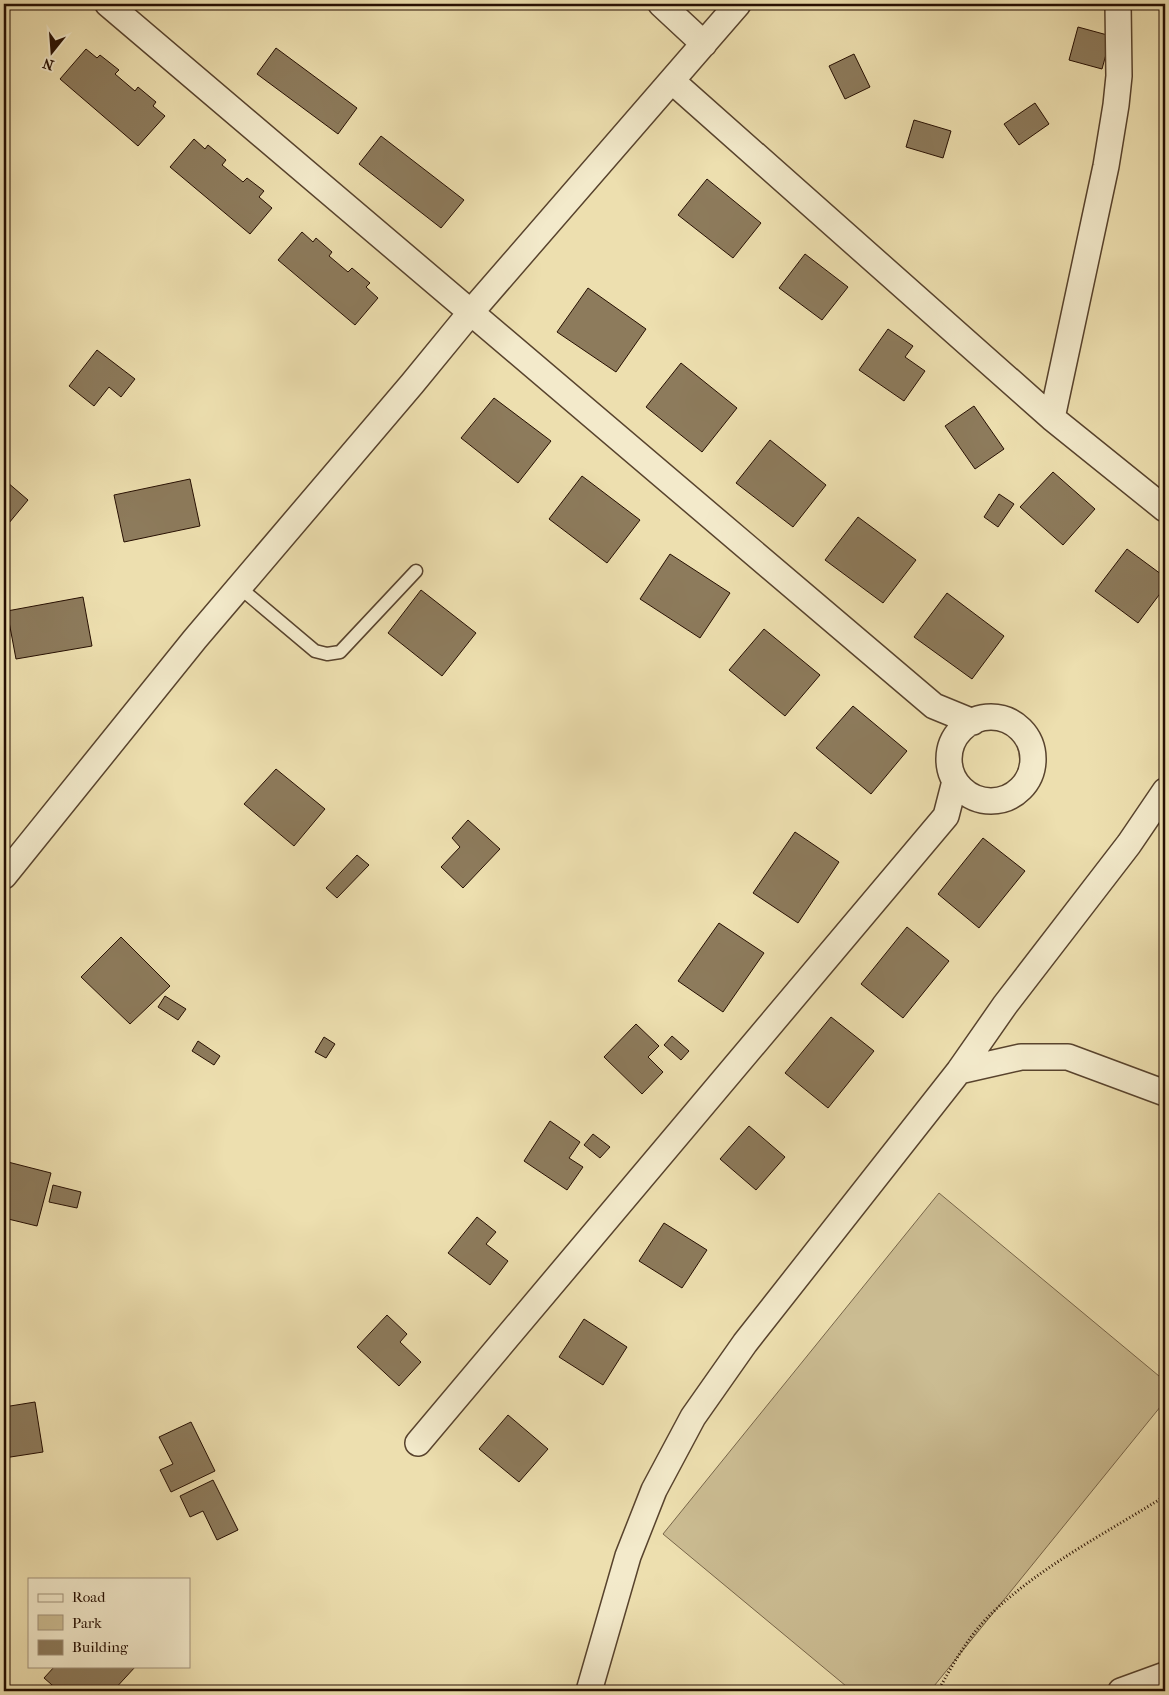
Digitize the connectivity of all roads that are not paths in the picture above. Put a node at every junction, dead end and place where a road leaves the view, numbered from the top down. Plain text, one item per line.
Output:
1 (108, 4) edge
2 (661, 4) edge
3 (738, 4) edge
4 (1118, 4) edge
5 (704, 44) junction
6 (672, 81) junction
7 (471, 312) junction
8 (1052, 418) junction
9 (1165, 509) edge
10 (416, 570) dead end
11 (239, 587) junction
12 (934, 706) junction
13 (973, 722) junction
14 (950, 753) junction
15 (955, 781) junction
16 (1165, 791) edge
17 (990, 802) junction
18 (946, 816) junction
19 (4, 876) edge
20 (959, 1071) junction
21 (1165, 1093) edge
22 (418, 1443) dead end
23 (1165, 1675) edge
24 (589, 1691) edge
25 (1122, 1691) edge

1 - 7 street
2 - 5 street
3 - 5 street
4 - 8 street
5 - 6 street
6 - 7 street
6 - 8 street
7 - 11 street
7 - 12 street
8 - 9 street
10 - 11 lane
11 - 19 street
12 - 13 street
12 - 14 street
13 - 14 street
13 - 17 street
14 - 15 street
15 - 17 street
15 - 18 street
16 - 20 street
17 - 18 street
18 - 22 street
20 - 21 street
20 - 24 street
23 - 25 street

